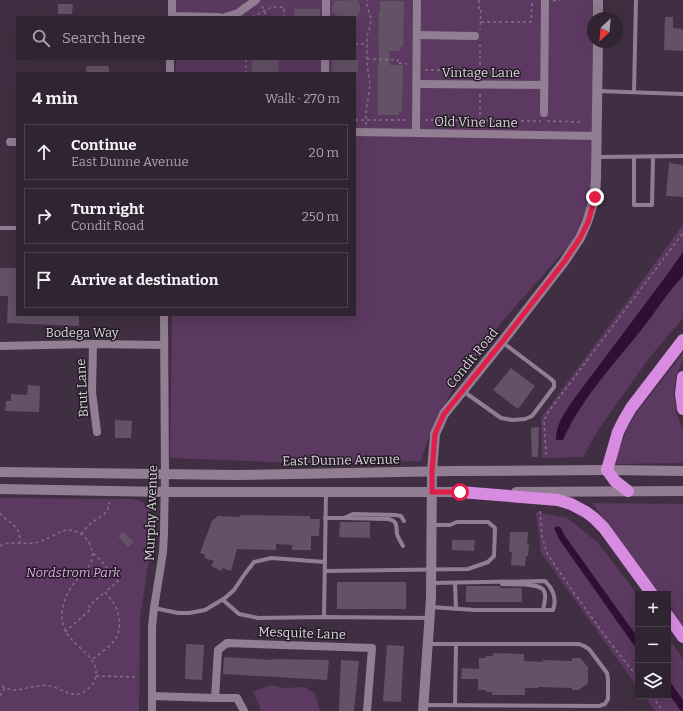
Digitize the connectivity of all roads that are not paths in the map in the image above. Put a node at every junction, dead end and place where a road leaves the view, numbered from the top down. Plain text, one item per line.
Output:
1 (172, 0) edge
2 (326, 0) edge
3 (417, 0) edge
4 (545, 0) edge
5 (598, 0) edge
6 (636, 0) edge
7 (253, 2) edge
8 (598, 12) edge
9 (172, 16) edge
10 (228, 16) edge
11 (326, 16) edge
12 (417, 35) junction
13 (475, 36) dead end
14 (598, 48) edge
15 (170, 60) edge
16 (325, 60) edge
17 (170, 72) edge
18 (325, 72) edge
19 (417, 84) junction
20 (544, 84) junction
21 (597, 91) junction
22 (634, 92) junction
23 (683, 94) edge
24 (544, 114) dead end
25 (356, 132) edge
26 (416, 133) junction
27 (597, 136) junction
28 (683, 156) edge
29 (597, 157) junction
30 (634, 157) junction
31 (653, 157) junction
32 (0, 228) edge
33 (16, 228) edge
34 (164, 316) edge
35 (683, 340) edge
36 (502, 342) junction
37 (93, 344) junction
38 (164, 344) junction
39 (0, 346) edge
40 (683, 377) edge
41 (462, 391) junction
42 (683, 409) edge
43 (97, 432) dead end
44 (607, 470) junction
45 (432, 471) junction
46 (683, 471) edge
47 (0, 472) edge
48 (165, 474) junction
49 (0, 489) edge
50 (628, 491) junction
51 (683, 491) edge
52 (165, 492) junction
53 (326, 492) junction
54 (432, 492) junction
55 (460, 492) junction
56 (325, 518) junction
57 (344, 518) junction
58 (404, 521) dead end
59 (432, 525) junction
60 (403, 546) dead end
61 (325, 562) junction
62 (432, 569) junction
63 (325, 571) junction
64 (484, 582) junction
65 (432, 583) junction
66 (456, 583) junction
67 (650, 591) edge
68 (223, 600) junction
69 (430, 607) junction
70 (154, 608) junction
71 (456, 609) junction
72 (543, 610) junction
73 (324, 617) junction
74 (430, 618) junction
75 (671, 620) edge
76 (683, 637) edge
77 (428, 644) junction
78 (456, 644) junction
79 (152, 696) junction
80 (215, 698) junction
81 (455, 705) junction
82 (424, 708) edge
83 (152, 711) edge
84 (244, 711) edge
85 (367, 711) edge

1 - 9 street
2 - 11 street
3 - 12 street
4 - 20 street
5 - 8 main road
6 - 22 lane
7 - 10 street
12 - 13 street
12 - 19 street
14 - 21 main road, Condit Road
15 - 17 street
16 - 18 street
19 - 20 street, Vintage Lane
19 - 26 street
20 - 24 street
21 - 22 lane
21 - 27 main road, Condit Road
22 - 23 lane
25 - 26 street, Old Vine Lane
26 - 27 street, Old Vine Lane
27 - 29 main road, Condit Road
28 - 31 lane
29 - 30 lane
29 - 36 main road, Condit Road
30 - 31 lane
30 - 31 lane
32 - 33 lane
34 - 38 street, Murphy Avenue
35 - 44 highway
36 - 41 main road, Condit Road
36 - 41 lane
37 - 38 street, Bodega Way
37 - 39 street, Bodega Way
37 - 43 street, Brut Lane
38 - 48 street, Murphy Avenue
40 - 42 highway
41 - 45 main road, Condit Road
44 - 45 main road, East Dunne Avenue
44 - 46 main road, East Dunne Avenue
44 - 50 highway
45 - 48 main road, East Dunne Avenue
45 - 54 main road, Condit Road
47 - 48 main road, East Dunne Avenue
48 - 52 street, Murphy Avenue
49 - 52 main road
50 - 51 main road
50 - 55 main road
52 - 53 main road
52 - 70 street, Murphy Avenue
53 - 54 main road
53 - 56 lane
54 - 55 main road
54 - 59 main road, Condit Road
55 - 67 highway
56 - 57 lane
56 - 61 lane
57 - 58 lane
57 - 60 lane
59 - 62 main road, Condit Road
59 - 62 lane
61 - 63 lane
61 - 68 lane
62 - 63 lane
62 - 65 main road, Condit Road
63 - 73 lane
64 - 66 lane
64 - 72 lane
64 - 72 lane
65 - 66 lane
65 - 69 main road, Condit Road
66 - 71 lane
68 - 70 lane
68 - 73 lane
69 - 71 lane
69 - 74 main road, Condit Road
70 - 79 street, Murphy Avenue
71 - 72 lane
73 - 74 lane
74 - 77 main road, Condit Road
75 - 76 highway
77 - 78 lane
77 - 82 main road, Condit Road
78 - 81 lane
78 - 81 lane
79 - 80 street
79 - 83 street, Murphy Avenue
80 - 84 street
80 - 85 street, Mesquite Lane
81 - 82 lane

